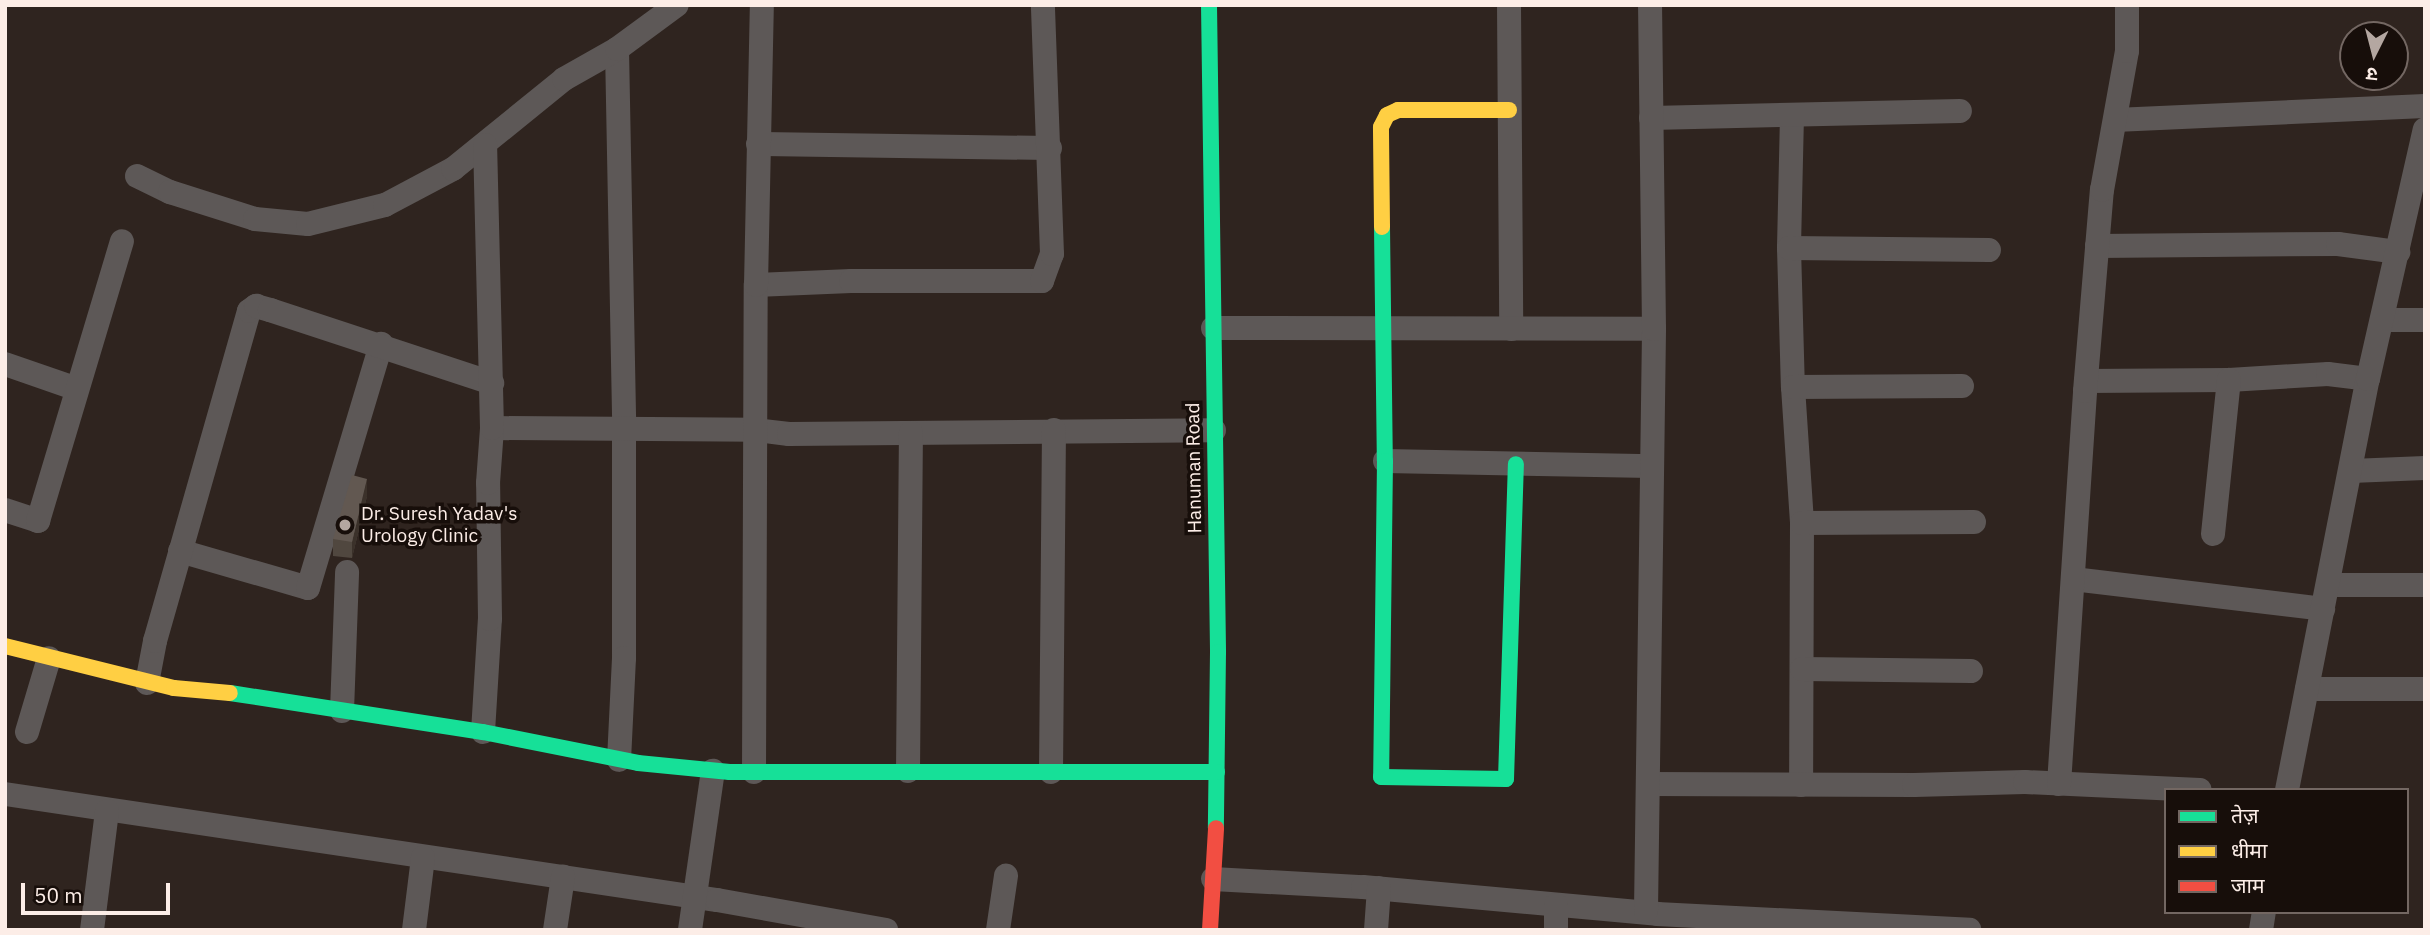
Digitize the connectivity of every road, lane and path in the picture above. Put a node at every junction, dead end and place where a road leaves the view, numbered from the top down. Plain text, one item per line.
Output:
1 (677, 5) edge
2 (762, 5) edge
3 (1043, 5) edge
4 (1209, 5) edge
5 (1508, 5) edge
6 (1650, 5) edge
7 (2127, 5) edge
8 (617, 48) junction
9 (2425, 106) edge
10 (1509, 110) junction
11 (1960, 111) dead end
12 (1792, 115) junction
13 (1651, 118) junction
14 (2115, 120) junction
15 (2425, 129) edge
16 (758, 144) junction
17 (485, 145) junction
18 (1050, 148) junction
19 (137, 176) dead end
20 (2419, 178) edge
21 (122, 240) dead end
22 (2097, 246) junction
23 (1789, 248) junction
24 (1989, 250) dead end
25 (2398, 252) junction
26 (756, 285) junction
27 (2383, 320) junction
28 (2425, 320) edge
29 (1382, 327) junction
30 (1213, 328) junction
31 (1511, 328) junction
32 (1654, 329) junction
33 (381, 344) junction
34 (5, 364) edge
35 (2368, 379) junction
36 (2229, 380) junction
37 (2086, 381) junction
38 (492, 383) junction
39 (1962, 386) dead end
40 (1793, 387) junction
41 (77, 389) junction
42 (492, 428) junction
43 (624, 430) junction
44 (756, 430) junction
45 (1054, 430) junction
46 (1214, 430) junction
47 (911, 433) junction
48 (1385, 461) junction
49 (1516, 464) junction
50 (1653, 466) junction
51 (2425, 468) edge
52 (2351, 471) junction
53 (5, 510) edge
54 (1973, 522) dead end
55 (1802, 523) junction
56 (2213, 534) dead end
57 (180, 551) junction
58 (347, 572) dead end
59 (2073, 579) junction
60 (2328, 585) junction
61 (2425, 585) edge
62 (2323, 610) junction
63 (5, 646) edge
64 (49, 658) junction
65 (1802, 669) junction
66 (1970, 671) dead end
67 (147, 683) junction
68 (2307, 689) junction
69 (2425, 689) edge
70 (342, 711) junction
71 (27, 732) dead end
72 (483, 732) junction
73 (619, 760) junction
74 (713, 771) junction
75 (908, 771) junction
76 (754, 772) junction
77 (1051, 772) junction
78 (1217, 772) junction
79 (2059, 783) junction
80 (1648, 784) junction
81 (1801, 785) junction
82 (2164, 788) edge
83 (2287, 788) edge
84 (5, 794) edge
85 (107, 811) junction
86 (423, 858) junction
87 (1006, 876) dead end
88 (563, 877) junction
89 (1213, 879) junction
90 (1379, 888) junction
91 (696, 897) junction
92 (1556, 905) junction
93 (1646, 911) junction
94 (1808, 926) edge
95 (92, 930) edge
96 (414, 930) edge
97 (555, 930) edge
98 (691, 930) edge
99 (886, 930) edge
100 (998, 930) edge
101 (1210, 930) edge
102 (1376, 930) edge
103 (1556, 930) edge
104 (1970, 930) edge

1 - 8 street
2 - 16 street
3 - 18 street
4 - 30 street, Hanuman Road
5 - 10 street
6 - 13 street
7 - 14 street
8 - 17 street
8 - 43 street
9 - 14 street
10 - 29 street
10 - 31 street
11 - 12 street
12 - 13 street
12 - 23 street
13 - 32 street
14 - 22 street
15 - 20 street
16 - 18 street
16 - 26 street
17 - 19 street
17 - 38 street
18 - 26 street
20 - 25 street
21 - 41 street
22 - 25 street
22 - 37 street
23 - 24 street
23 - 40 street
25 - 27 street
26 - 44 street
27 - 28 street
27 - 35 street
29 - 30 street
29 - 31 street
29 - 48 street
30 - 46 street, Hanuman Road
31 - 32 street
32 - 50 street
33 - 38 street
33 - 57 street
33 - 57 street
34 - 41 street
35 - 36 street
35 - 52 street
36 - 37 street
36 - 56 street
37 - 59 street
38 - 42 street
39 - 40 street
40 - 55 street
41 - 53 street
42 - 43 street
42 - 72 street
43 - 44 street
43 - 73 street
44 - 47 street
44 - 76 street
45 - 46 street
45 - 47 street
45 - 77 street
46 - 78 street, Hanuman Road
47 - 75 street
48 - 49 street
48 - 49 street
49 - 50 street
50 - 80 street
51 - 52 street
52 - 60 street
54 - 55 street
55 - 65 street
57 - 67 street
58 - 70 street
59 - 62 street
59 - 79 street
60 - 61 street
60 - 62 street
62 - 68 street
63 - 64 street
64 - 67 street
64 - 71 street
65 - 66 street
65 - 81 street
67 - 70 street
68 - 69 street
68 - 83 street
70 - 72 street
72 - 73 street
73 - 74 street
74 - 76 street
74 - 91 street
75 - 76 street
75 - 77 street
77 - 78 street
78 - 89 street, Hanuman Road
79 - 81 street
79 - 82 street
80 - 81 street
80 - 93 street
84 - 85 street
85 - 86 street
85 - 95 street
86 - 88 street
86 - 96 street
87 - 100 street
88 - 91 street
88 - 97 street
89 - 90 street
89 - 101 street, Hanuman Road
90 - 92 street
90 - 102 street
91 - 98 street
91 - 99 street
92 - 93 street
92 - 103 street
93 - 94 street
94 - 104 street

